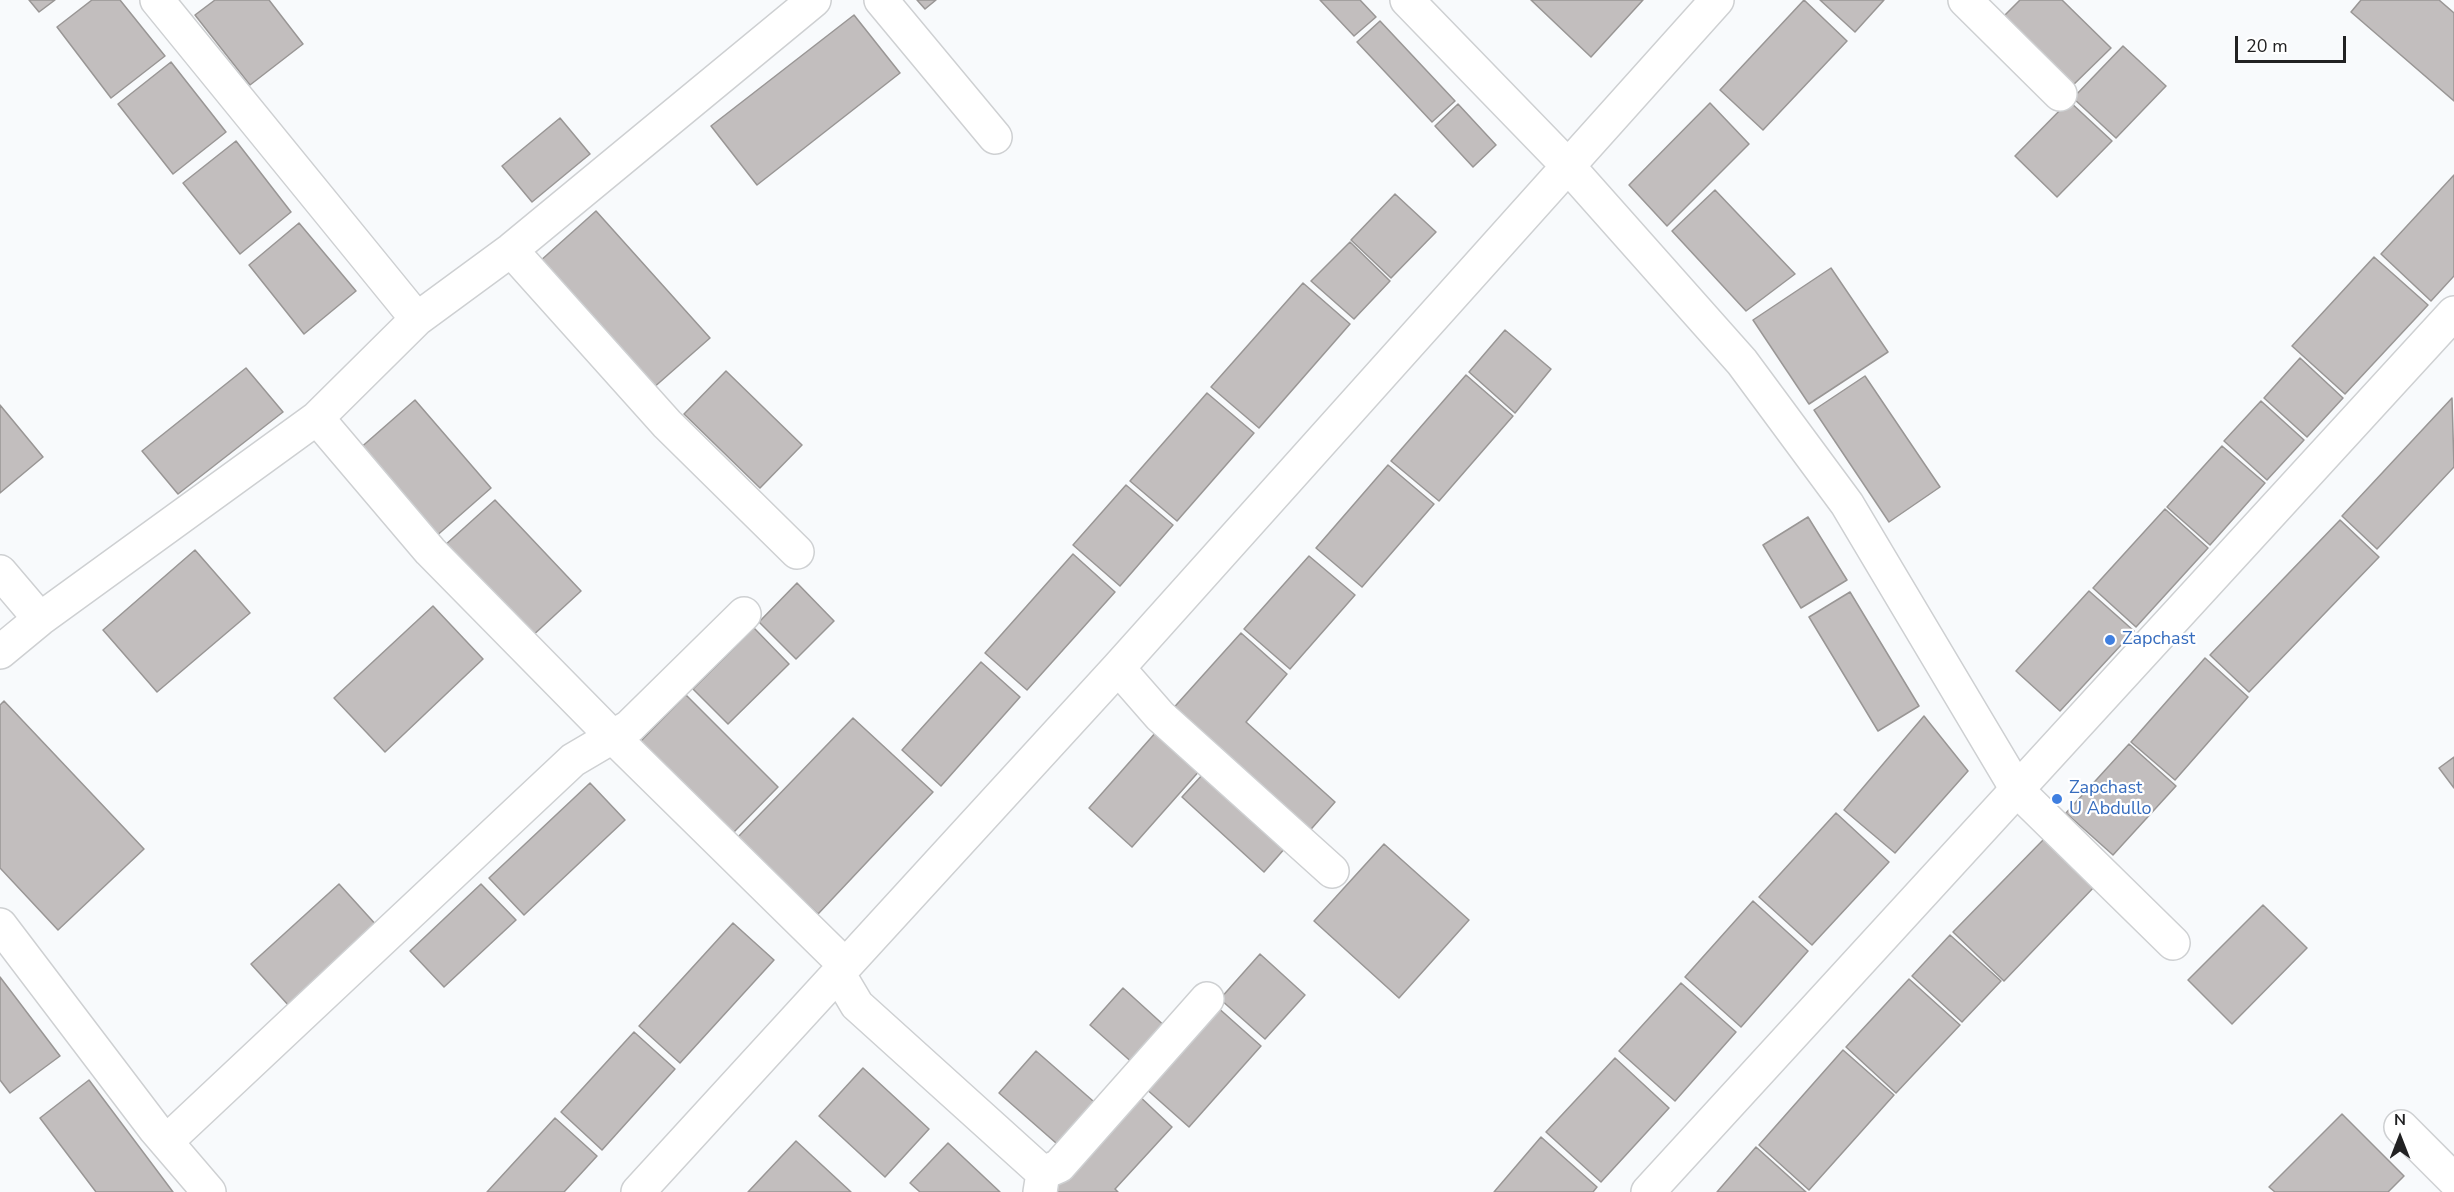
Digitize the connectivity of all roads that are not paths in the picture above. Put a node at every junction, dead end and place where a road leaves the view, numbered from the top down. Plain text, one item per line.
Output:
1 (156, 0) edge
2 (881, 0) edge
3 (1407, 0) edge
4 (1717, 0) edge
5 (1965, 0) edge
6 (799, 4) edge
7 (2060, 94) dead end
8 (995, 136) dead end
9 (1567, 165) junction
10 (511, 250) junction
11 (2454, 313) edge
12 (417, 320) junction
13 (317, 418) junction
14 (797, 552) dead end
15 (0, 572) edge
16 (744, 614) dead end
17 (40, 619) junction
18 (0, 652) edge
19 (1118, 668) junction
20 (613, 737) junction
21 (2018, 790) junction
22 (1332, 871) dead end
23 (0, 925) edge
24 (2173, 943) dead end
25 (841, 969) junction
26 (1207, 999) dead end
27 (2401, 1127) dead end
28 (166, 1142) junction
29 (2454, 1180) edge
30 (1042, 1182) edge
31 (210, 1192) edge
32 (638, 1192) edge
33 (1648, 1192) edge

1 - 12 street
2 - 8 street
3 - 9 street
4 - 9 street
5 - 7 street
6 - 10 street
9 - 19 street
9 - 21 street
10 - 12 street
10 - 14 street
11 - 21 street
12 - 13 street
13 - 17 street
13 - 20 street
15 - 17 street
16 - 20 street
17 - 18 street
19 - 22 street
19 - 25 street
20 - 25 street
20 - 28 street
21 - 24 street
21 - 33 street
23 - 28 street
25 - 30 street
25 - 32 street
26 - 30 street
27 - 29 street
28 - 31 street

